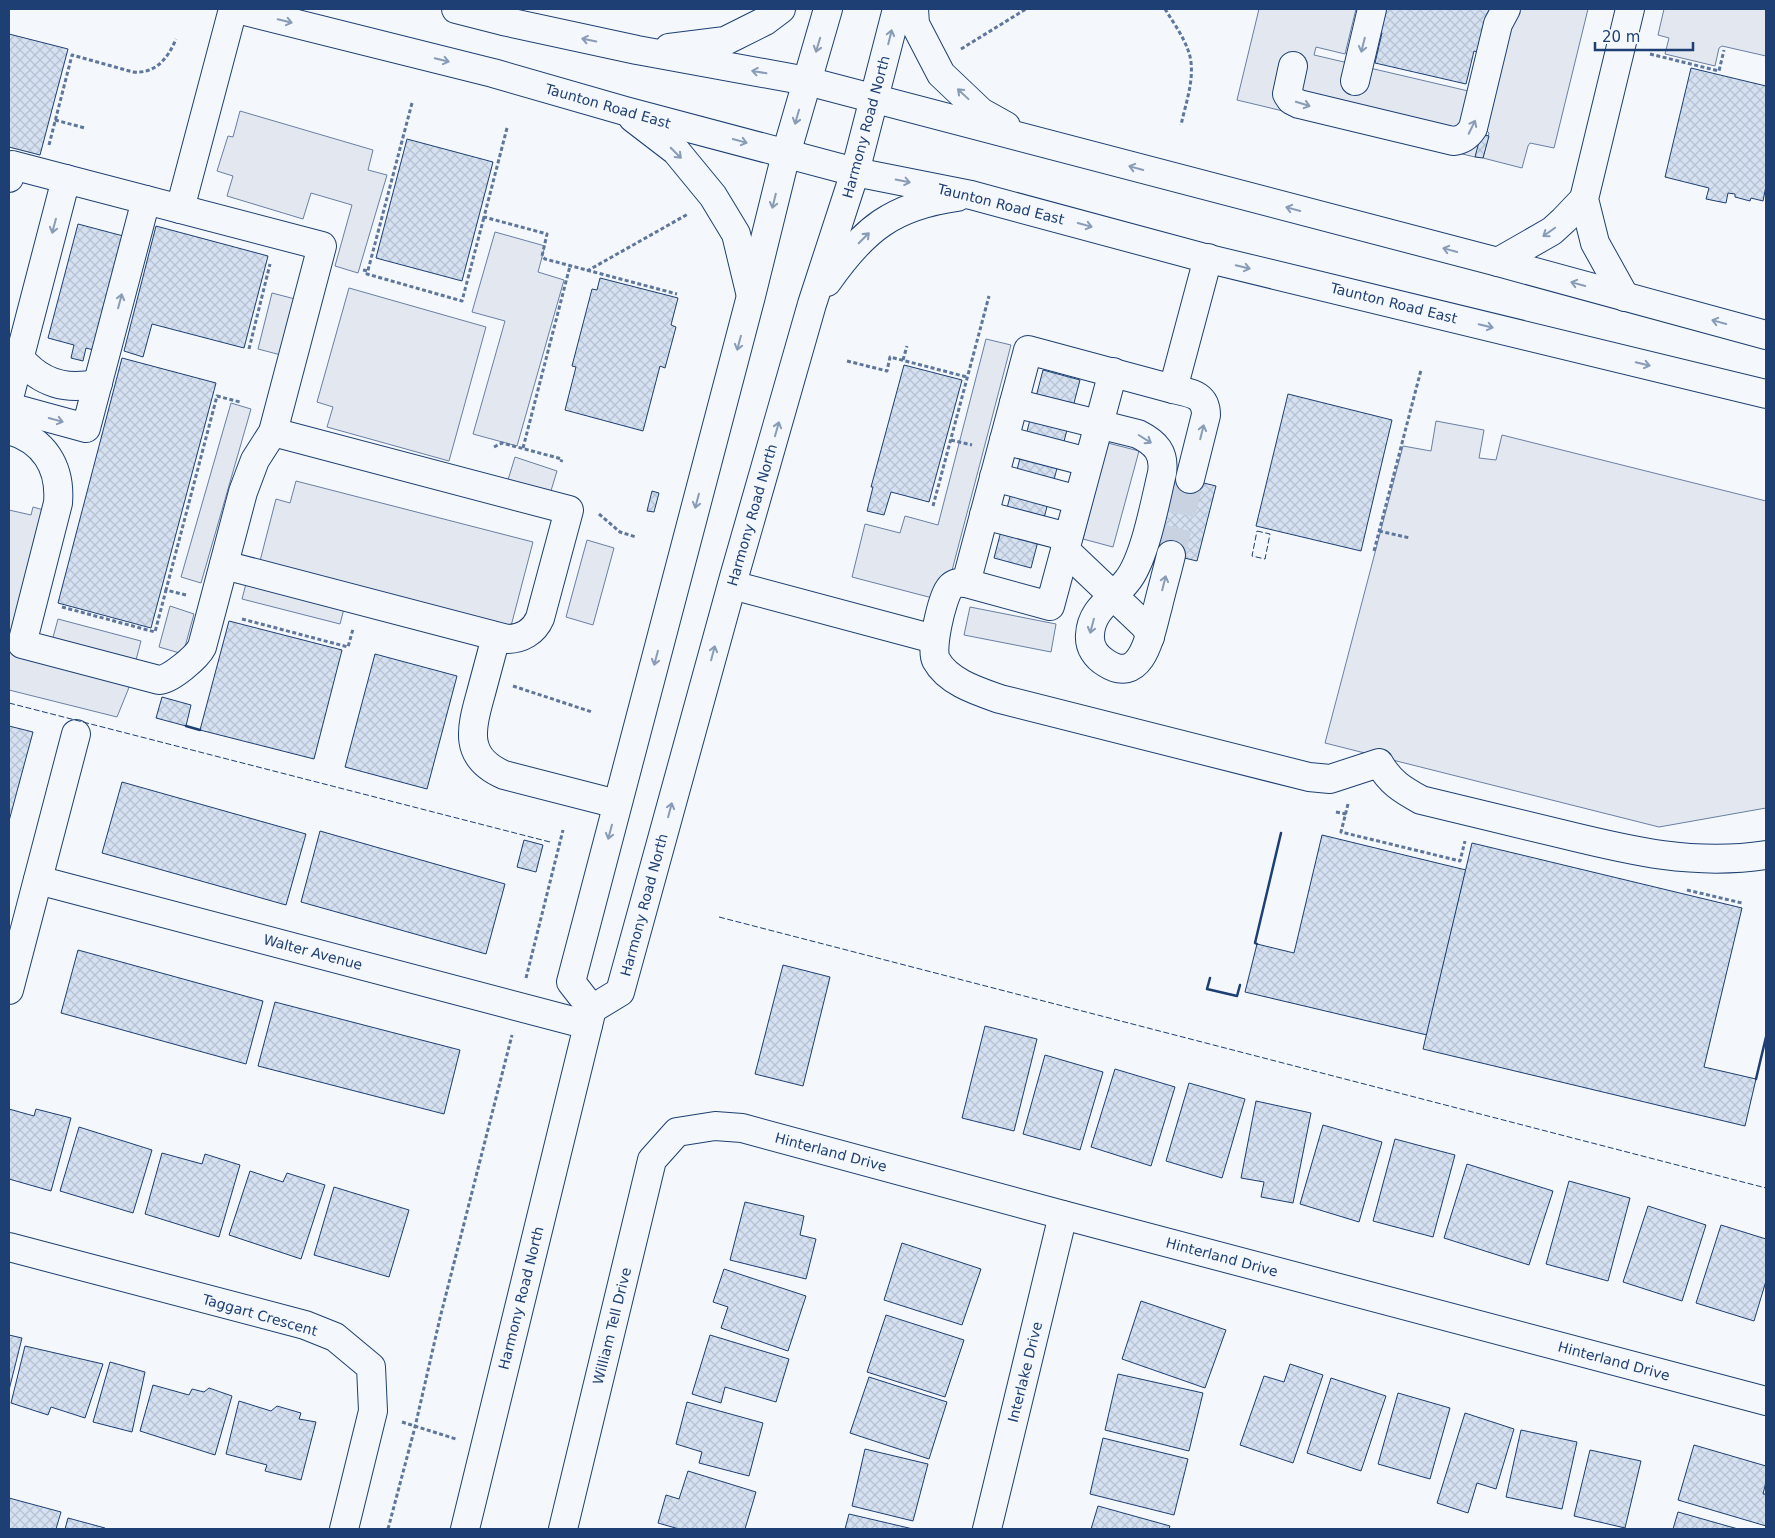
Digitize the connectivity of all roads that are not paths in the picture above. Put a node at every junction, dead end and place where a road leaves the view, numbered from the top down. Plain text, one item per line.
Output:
1 (233, 9) edge
2 (237, 9) edge
3 (456, 9) edge
4 (780, 9) edge
5 (828, 9) edge
6 (897, 9) edge
7 (914, 9) edge
8 (1372, 9) edge
9 (1506, 9) edge
10 (1630, 9) edge
11 (505, 15) edge
12 (637, 50) junction
13 (1293, 66) dead end
14 (807, 81) junction
15 (1355, 81) dead end
16 (875, 99) junction
17 (625, 112) junction
18 (1032, 141) junction
19 (786, 154) junction
20 (855, 172) junction
21 (9, 178) edge
22 (66, 179) junction
23 (971, 194) junction
24 (1584, 198) junction
25 (146, 200) junction
26 (180, 209) junction
27 (1208, 258) junction
28 (1498, 262) junction
29 (751, 296) junction
30 (1625, 297) junction
31 (812, 304) junction
32 (1766, 335) edge
33 (20, 358) junction
34 (1113, 372) junction
35 (98, 382) junction
36 (1173, 389) junction
37 (1766, 394) edge
38 (9, 398) edge
39 (1014, 403) junction
40 (9, 408) edge
41 (1099, 425) junction
42 (9, 430) edge
43 (273, 432) junction
44 (1004, 440) junction
45 (1088, 462) junction
46 (994, 478) junction
47 (1190, 479) tunnel mouth
48 (1078, 500) junction
49 (984, 515) junction
50 (1066, 544) junction
51 (1171, 555) tunnel mouth
52 (224, 565) junction
53 (966, 583) junction
54 (732, 585) junction
55 (1112, 596) junction
56 (496, 637) junction
57 (1150, 637) junction
58 (934, 639) junction
59 (76, 734) dead end
60 (617, 804) junction
61 (1766, 855) edge
62 (38, 880) junction
63 (9, 990) edge
64 (590, 1017) junction
65 (677, 1132) joint
66 (1063, 1215) junction
67 (9, 1247) edge
68 (1766, 1401) edge
69 (344, 1529) edge
70 (465, 1529) edge
71 (563, 1529) edge
72 (987, 1529) edge

1 - 26 main road
2 -> 17 main road, Taunton Road East
3 - 11 main road
4 - 12 main road
5 -> 14 main road
16 -> 6 main road, Harmony Road North
18 -> 7 main road
8 -> 15 main road
13 -> 9 main road
10 - 24 main road
12 -> 11 main road
14 -> 12 main road
14 - 16 main road
14 -> 19 main road
16 - 18 main road
16 - 20 main road, Harmony Road North
17 -> 19 main road, Taunton Road East
17 -> 29 main road
28 -> 18 main road
19 - 20 main road, Taunton Road East
19 -> 29 main road
20 -> 23 main road, Taunton Road East
20 - 31 main road, Harmony Road North
21 - 22 main road
22 - 25 main road
22 -> 33 main road
23 -> 27 main road, Taunton Road East
31 -> 23 main road
24 -> 28 main road
24 - 30 main road
25 - 26 main road
35 -> 25 main road
26 - 43 main road
27 - 36 main road
27 -> 37 main road, Taunton Road East
30 -> 28 main road
29 -> 60 main road
32 -> 30 main road
54 -> 31 main road, Harmony Road North
33 - 35 main road
33 - 38 main road
34 - 36 main road
34 - 39 main road
34 - 41 main road
40 -> 35 main road
47 -> 36 main road
39 - 41 main road
39 - 44 main road
41 - 45 main road
41 -> 55 main road
42 - 52 main road
43 - 52 main road
43 - 56 main road
44 - 45 main road
44 - 46 main road
45 - 48 main road
46 - 48 main road
46 - 49 main road
48 - 50 main road
49 - 50 main road
49 - 53 main road
50 - 53 main road
50 - 55 main road
57 -> 51 main road
52 - 56 main road
53 - 58 main road
54 - 58 main road
64 -> 54 main road, Harmony Road North
55 - 57 main road
55 -> 57 main road
56 - 60 main road
58 - 61 main road
59 - 62 main road
60 -> 64 main road
62 - 63 main road
62 - 64 main road, Walter Avenue
64 - 70 main road, Harmony Road North
65 - 66 main road, Hinterland Drive
65 - 71 main road, William Tell Drive
66 - 68 main road, Hinterland Drive
66 - 72 main road, Interlake Drive
67 - 69 main road, Taggart Crescent

